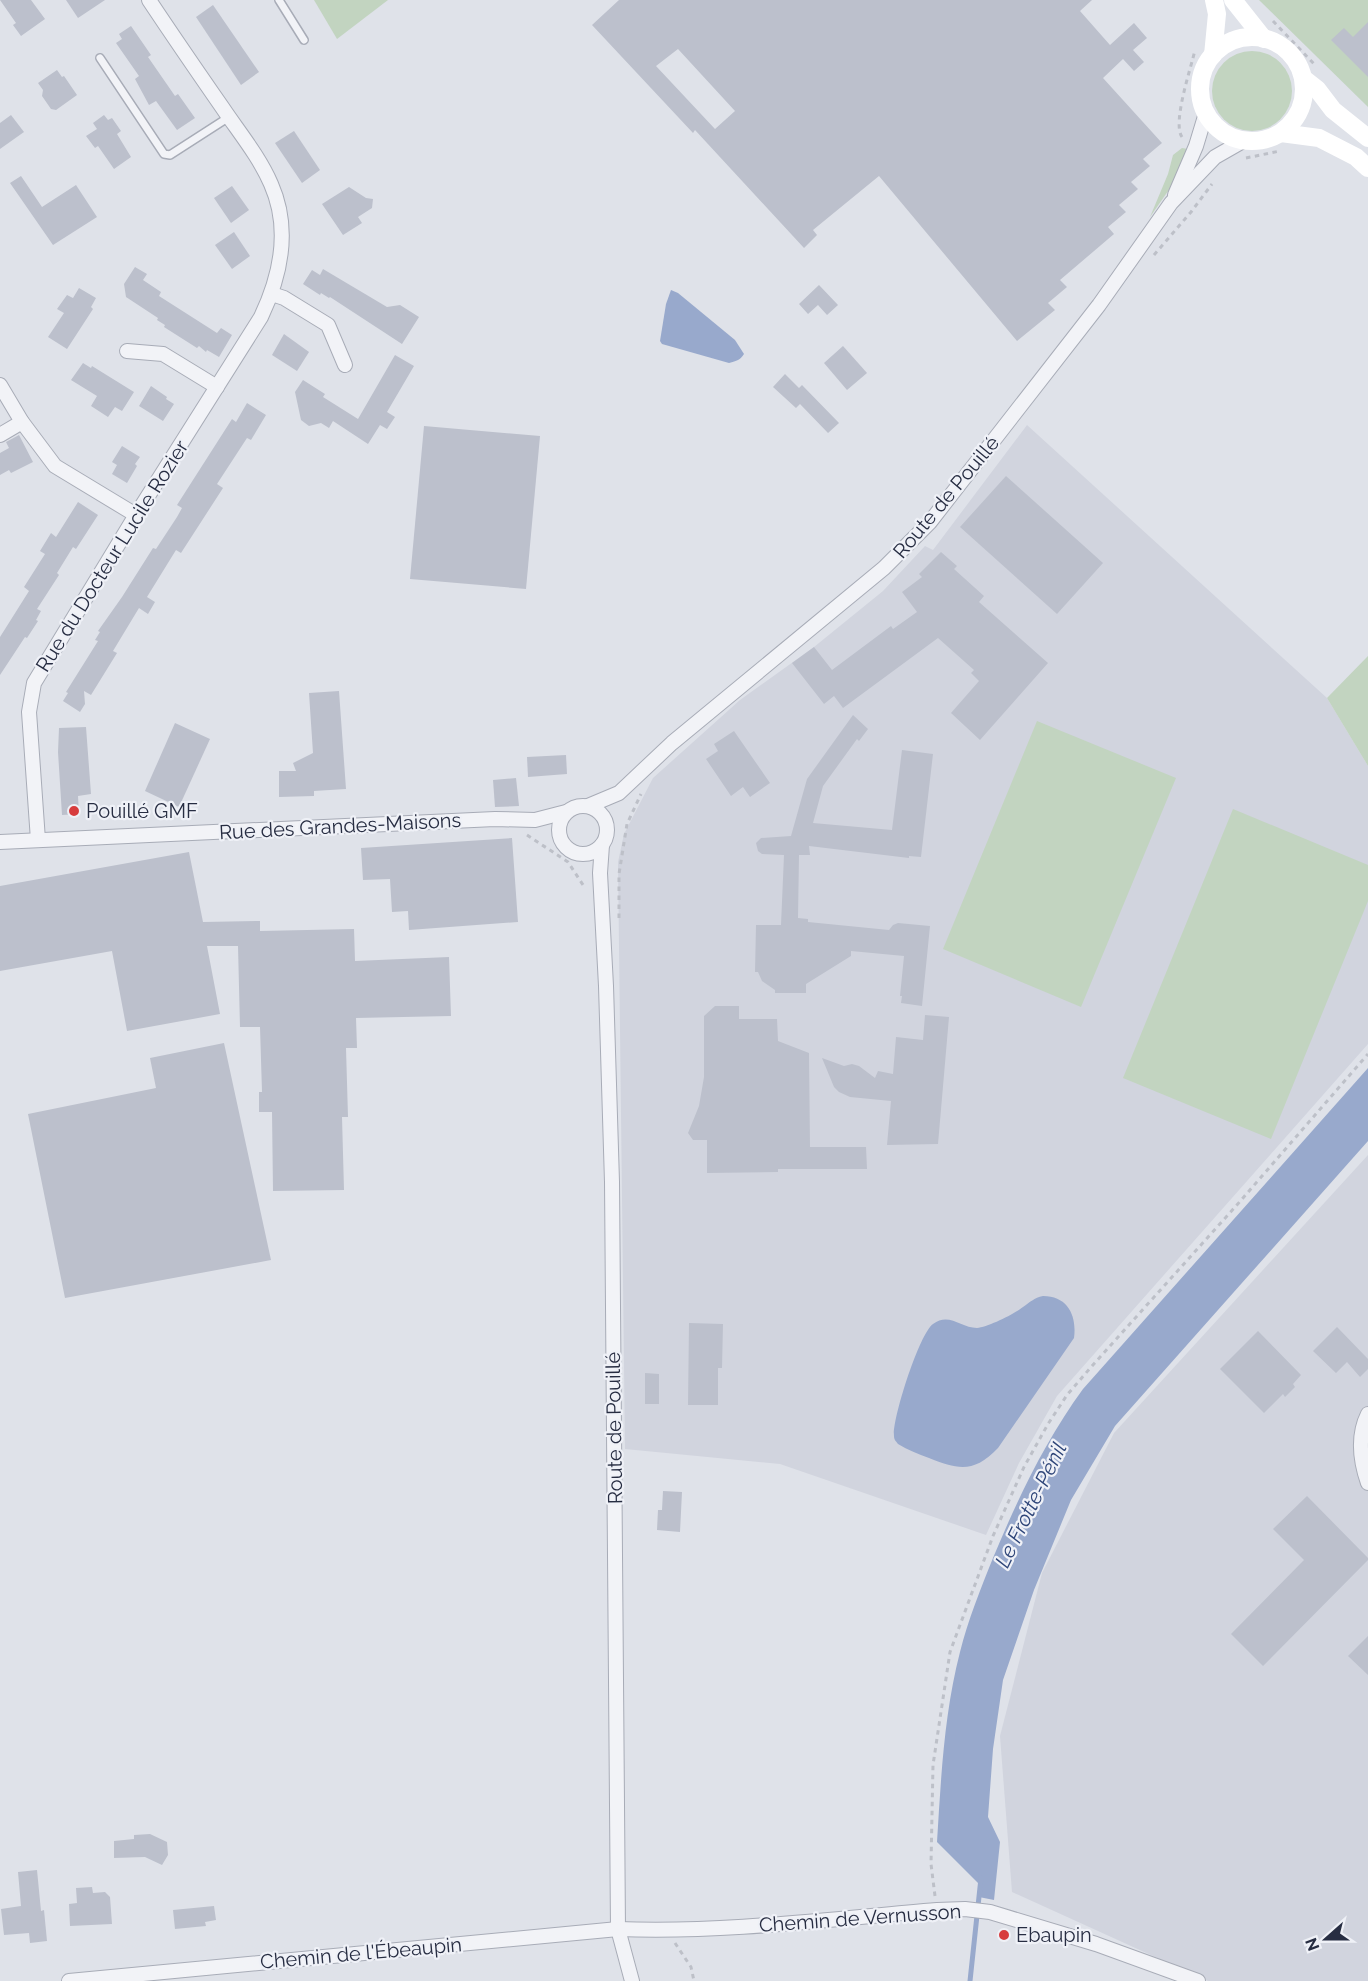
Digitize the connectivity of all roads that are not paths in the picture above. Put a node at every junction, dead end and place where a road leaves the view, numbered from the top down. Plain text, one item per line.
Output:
1 (149, 0) edge
2 (279, 0) edge
3 (1214, 0) edge
4 (1233, 0) edge
5 (1264, 39) junction
6 (304, 40) dead end
7 (1213, 55) junction
8 (100, 58) dead end
9 (1303, 78) junction
10 (1206, 113) junction
11 (229, 117) junction
12 (1368, 138) edge
13 (1283, 141) junction
14 (1244, 150) junction
15 (1368, 168) edge
16 (1171, 203) junction
17 (272, 294) junction
18 (128, 351) dead end
19 (345, 365) dead end
20 (0, 385) edge
21 (217, 387) junction
22 (22, 423) junction
23 (0, 435) edge
24 (136, 515) junction
25 (619, 793) junction
26 (588, 806) junction
27 (566, 813) junction
28 (536, 820) junction
29 (607, 825) junction
30 (559, 835) junction
31 (38, 840) junction
32 (0, 842) edge
33 (602, 845) junction
34 (582, 854) junction
35 (600, 873) junction
36 (1368, 1414) edge
37 (1368, 1484) edge
38 (618, 1929) junction
39 (69, 1981) edge
40 (632, 1981) edge
41 (1198, 1981) edge

1 - 11 street, Rue du Docteur Lucile Rozier
2 - 6 lane
3 - 7 main road
4 - 5 main road
5 - 7 main road
5 - 9 main road
7 - 10 main road
8 - 11 lane
9 - 12 main road
9 - 13 main road
10 - 14 main road
10 - 16 street, Route de Pouillé
11 - 17 street, Rue du Docteur Lucile Rozier
13 - 14 main road
13 - 15 main road
14 - 16 street, Route de Pouillé
16 - 25 street, Route de Pouillé
17 - 19 street
17 - 21 street, Rue du Docteur Lucile Rozier
18 - 21 street
20 - 22 street
21 - 24 street, Rue du Docteur Lucile Rozier
22 - 23 street
22 - 24 street
24 - 31 street, Rue du Docteur Lucile Rozier
25 - 26 street, Route de Pouillé
25 - 29 street, Route de Pouillé
26 - 27 street
26 - 29 street
27 - 28 street, Rue des Grandes-Maisons
27 - 30 street
28 - 30 street
28 - 31 street, Rue des Grandes-Maisons
29 - 33 street
30 - 34 street
31 - 32 street, Rue des Grandes-Maisons
33 - 34 street
33 - 35 street, Route de Pouillé
34 - 35 street
35 - 38 street, Route de Pouillé
36 - 37 street
38 - 39 street, Chemin de l'Ébeaupin
38 - 40 street, Route de Pouillé
38 - 41 street, Chemin de Vernusson

